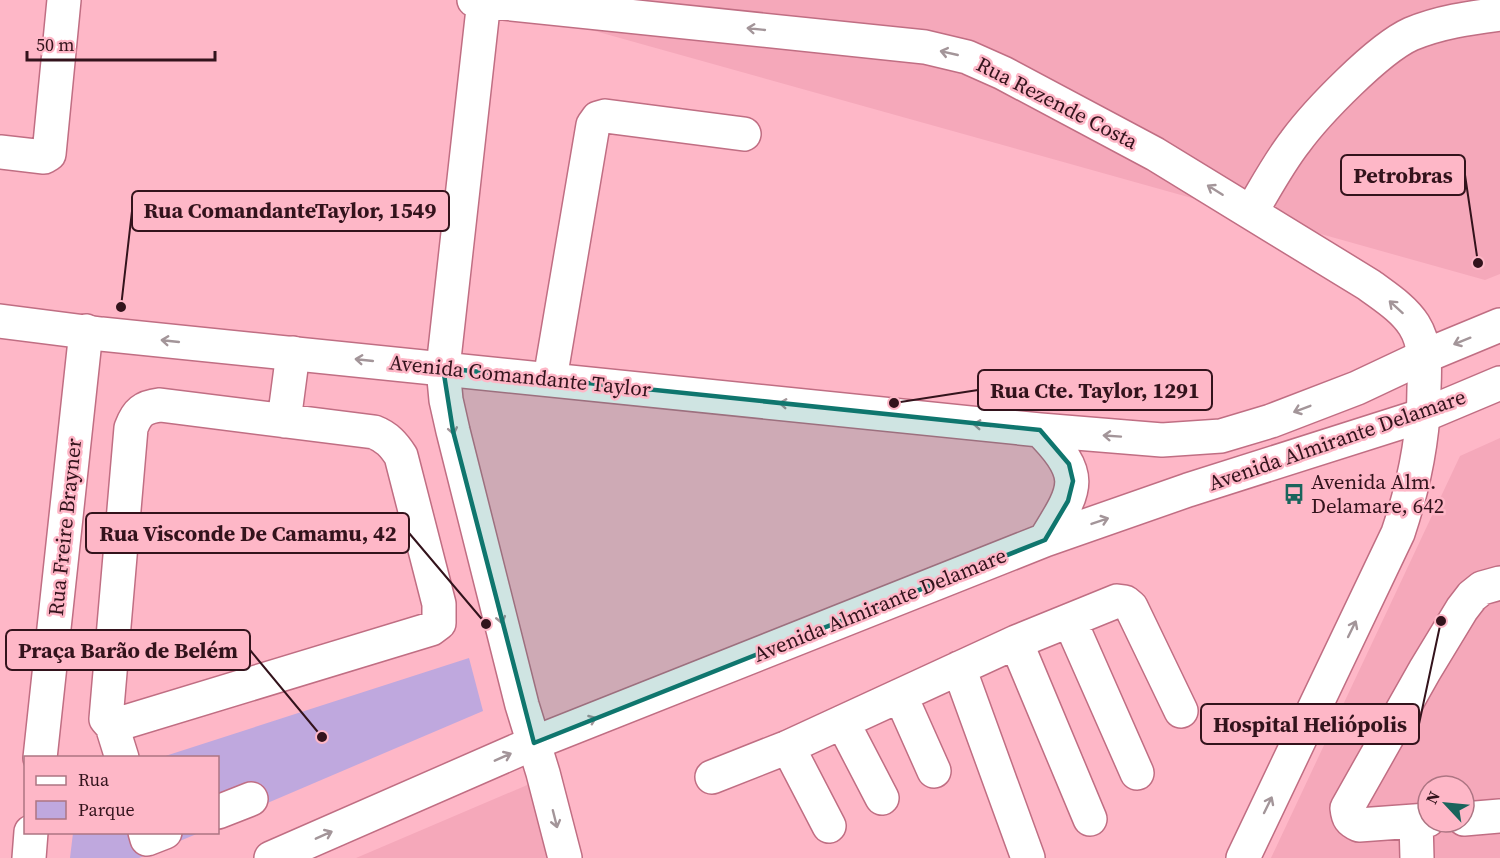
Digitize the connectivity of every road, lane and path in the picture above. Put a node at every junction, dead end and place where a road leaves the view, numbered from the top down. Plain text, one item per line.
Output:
1 (64, 0) edge
2 (481, 0) edge
3 (1500, 14) edge
4 (744, 134) dead end
5 (0, 152) edge
6 (1251, 212) junction
7 (0, 321) edge
8 (1500, 325) edge
9 (86, 331) junction
10 (293, 353) junction
11 (1425, 356) junction
12 (443, 368) junction
13 (550, 379) junction
14 (1500, 383) edge
15 (1424, 415) junction
16 (284, 421) junction
17 (1040, 430) junction
18 (1045, 540) junction
19 (1500, 583) edge
20 (1070, 621) junction
21 (1016, 642) junction
22 (959, 668) junction
23 (901, 697) junction
24 (1180, 711) dead end
25 (843, 723) junction
26 (112, 726) junction
27 (534, 743) junction
28 (788, 747) junction
29 (40, 756) edge
30 (121, 756) edge
31 (934, 771) dead end
32 (1137, 773) dead end
33 (712, 777) dead end
34 (882, 798) dead end
35 (251, 799) dead end
36 (219, 812) edge
37 (1500, 816) edge
38 (1476, 818) edge
39 (1090, 819) dead end
40 (1416, 821) edge
41 (829, 826) dead end
42 (31, 834) edge
43 (146, 834) edge
44 (160, 834) edge
45 (1421, 834) edge
46 (29, 858) edge
47 (271, 858) edge
48 (565, 858) edge
49 (1028, 858) edge
50 (1243, 858) edge
51 (1418, 858) edge

1 - 5 main road
6 -> 2 main road, Rua Rezende Costa
2 - 12 main road
3 - 6 main road
4 - 13 main road
11 -> 6 main road, Rua Rezende Costa
7 - 9 main road, Avenida Comandante Taylor
8 -> 11 main road, Avenida Almirante Delamare
10 -> 9 main road, Avenida Comandante Taylor
9 - 29 main road, Rua Freire Brayner
12 -> 10 main road, Avenida Comandante Taylor
10 - 16 main road
11 - 15 main road, Rua Rezende Costa
11 -> 17 main road, Avenida Almirante Delamare
12 - 13 main road, Avenida Comandante Taylor
12 -> 27 main road
17 -> 13 main road, Avenida Comandante Taylor
14 - 15 main road, Avenida Almirante Delamare
18 -> 15 main road, Avenida Almirante Delamare
50 -> 15 main road, Rua Rezende Costa
16 - 26 main road
16 - 26 main road
17 - 18 main road
27 -> 18 main road, Avenida Almirante Delamare
19 - 40 main road
20 - 21 main road
20 - 24 main road
20 - 32 main road
21 - 22 main road
21 - 39 main road
22 - 23 main road
22 - 49 main road
23 - 25 main road
23 - 31 main road
25 - 28 main road
25 - 34 main road
26 - 30 main road
47 -> 27 main road, Avenida Almirante Delamare
27 -> 48 main road
28 - 33 main road
28 - 41 main road
35 - 36 main road
37 - 38 main road
42 - 46 main road
43 - 44 main road
45 - 51 main road

